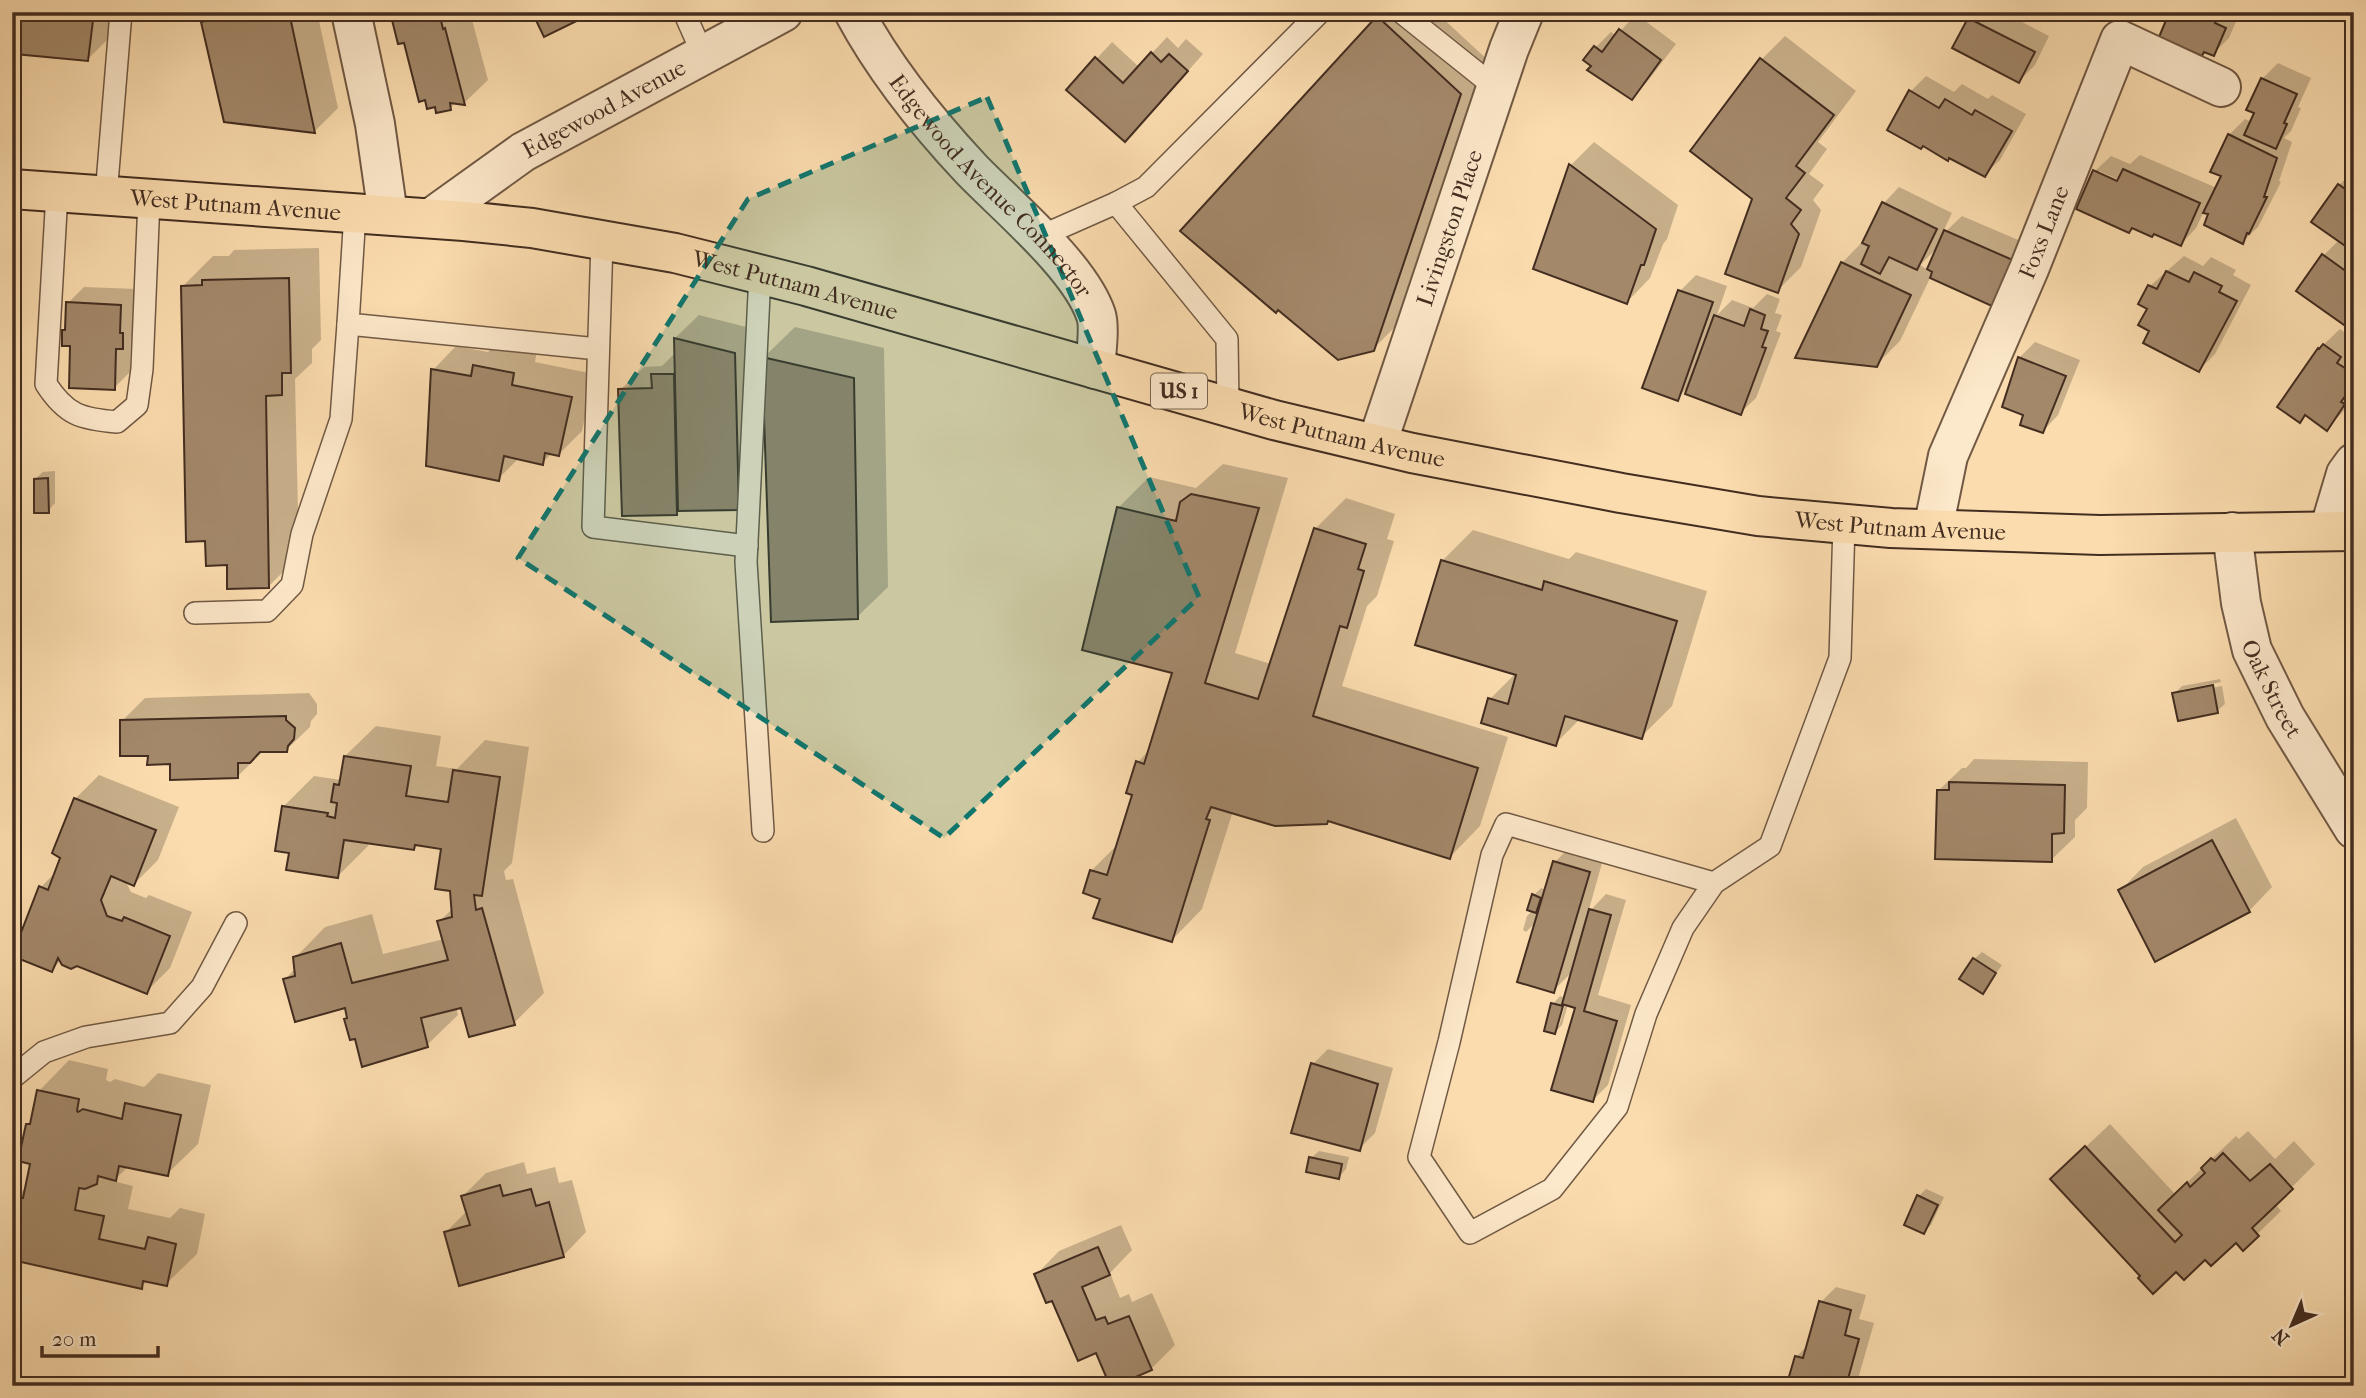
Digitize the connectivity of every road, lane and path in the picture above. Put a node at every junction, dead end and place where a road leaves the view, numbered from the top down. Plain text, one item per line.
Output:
1 (121, 12) edge
2 (351, 12) edge
3 (684, 12) edge
4 (783, 12) edge
5 (853, 12) edge
6 (1320, 12) edge
7 (1401, 12) edge
8 (1524, 12) edge
9 (703, 55) junction
10 (2221, 87) dead end
11 (1496, 88) junction
12 (12, 189) edge
13 (57, 193) junction
14 (106, 196) junction
15 (149, 199) junction
16 (1116, 203) junction
17 (371, 214) junction
18 (431, 218) junction
19 (1039, 237) junction
20 (602, 241) junction
21 (760, 274) junction
22 (348, 324) junction
23 (598, 349) junction
24 (1095, 369) junction
25 (1228, 405) junction
26 (1377, 444) junction
27 (2354, 463) edge
28 (1844, 524) junction
29 (1933, 529) junction
30 (2341, 531) edge
31 (2232, 532) junction
32 (747, 546) junction
33 (195, 612) dead end
34 (2354, 829) edge
35 (762, 831) dead end
36 (1714, 883) junction
37 (236, 923) dead end
38 (12, 1078) edge

1 - 14 lane
2 - 17 street
3 - 9 lane
4 - 9 street, Edgewood Avenue
5 - 19 street, Edgewood Avenue Connector
6 - 16 lane
7 - 11 lane
8 - 11 street, Livingston Place
9 - 18 street, Edgewood Avenue
10 - 29 street, Foxs Lane
11 - 26 street, Livingston Place
12 - 13 main road, West Putnam Avenue / US 1
13 - 14 main road, West Putnam Avenue / US 1
13 - 15 lane
14 - 15 main road, West Putnam Avenue / US 1
15 - 17 main road, West Putnam Avenue / US 1
16 - 19 lane
16 - 25 lane
17 - 18 main road, West Putnam Avenue / US 1
17 - 22 lane
18 - 20 main road, West Putnam Avenue / US 1
19 - 24 street, Edgewood Avenue Connector
20 - 21 main road, West Putnam Avenue / US 1
20 - 23 lane
21 - 24 main road, West Putnam Avenue / US 1
21 - 32 lane
22 - 23 lane
22 - 33 lane
23 - 32 lane
24 - 25 main road, West Putnam Avenue / US 1
25 - 26 main road, West Putnam Avenue / US 1
26 - 28 main road, West Putnam Avenue / US 1
27 - 30 street
28 - 29 main road, West Putnam Avenue / US 1
28 - 36 lane
29 - 31 main road, West Putnam Avenue / US 1
30 - 31 main road, West Putnam Avenue / US 1
31 - 34 street, Oak Street
32 - 35 lane
36 - 36 lane
37 - 38 lane

